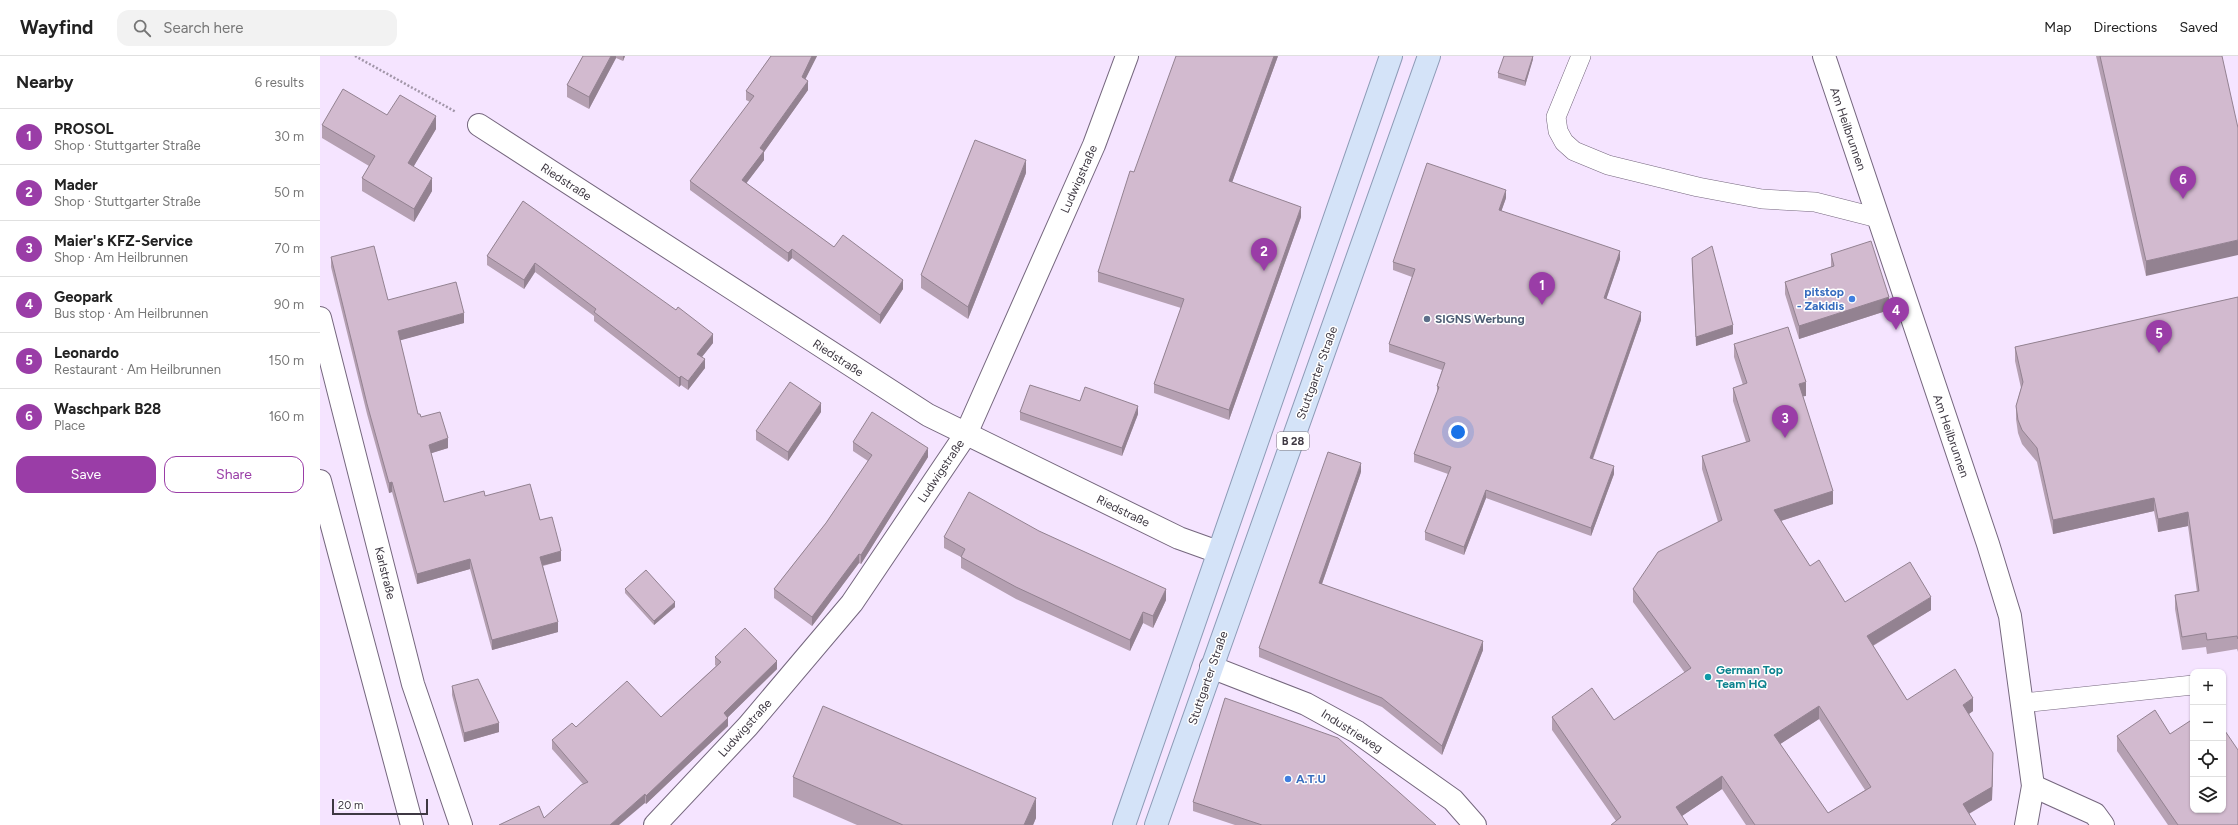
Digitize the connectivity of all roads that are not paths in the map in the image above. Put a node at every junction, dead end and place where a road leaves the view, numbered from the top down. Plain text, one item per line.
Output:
1 (1127, 56) edge
2 (1391, 56) edge
3 (1429, 56) edge
4 (1581, 56) edge
5 (1824, 56) edge
6 (479, 125) road end
7 (1878, 218) junction
8 (320, 318) edge
9 (966, 434) junction
10 (320, 481) edge
11 (1218, 552) junction
12 (1211, 667) junction
13 (2190, 685) edge
14 (2022, 703) junction
15 (2033, 786) junction
16 (412, 825) edge
17 (461, 825) edge
18 (655, 825) edge
19 (1124, 825) edge
20 (1156, 825) edge
21 (1476, 825) edge
22 (2026, 825) edge
23 (2103, 825) edge

1 - 9 street, Ludwigstraße
2 - 11 main road, B 28
3 - 12 main road, Stuttgarter Straße / B 28
4 - 7 lane
5 - 7 street, Am Heilbrunnen
6 - 9 street, Riedstraße
7 - 14 street, Am Heilbrunnen
8 - 17 street, Karlstraße
9 - 11 street, Riedstraße
9 - 18 street, Ludwigstraße
10 - 16 street
11 - 19 main road, B 28
12 - 20 main road, Stuttgarter Straße / B 28
12 - 21 street, Industrieweg
13 - 14 lane
14 - 15 street, Am Heilbrunnen
15 - 22 street, Am Heilbrunnen
15 - 23 street

